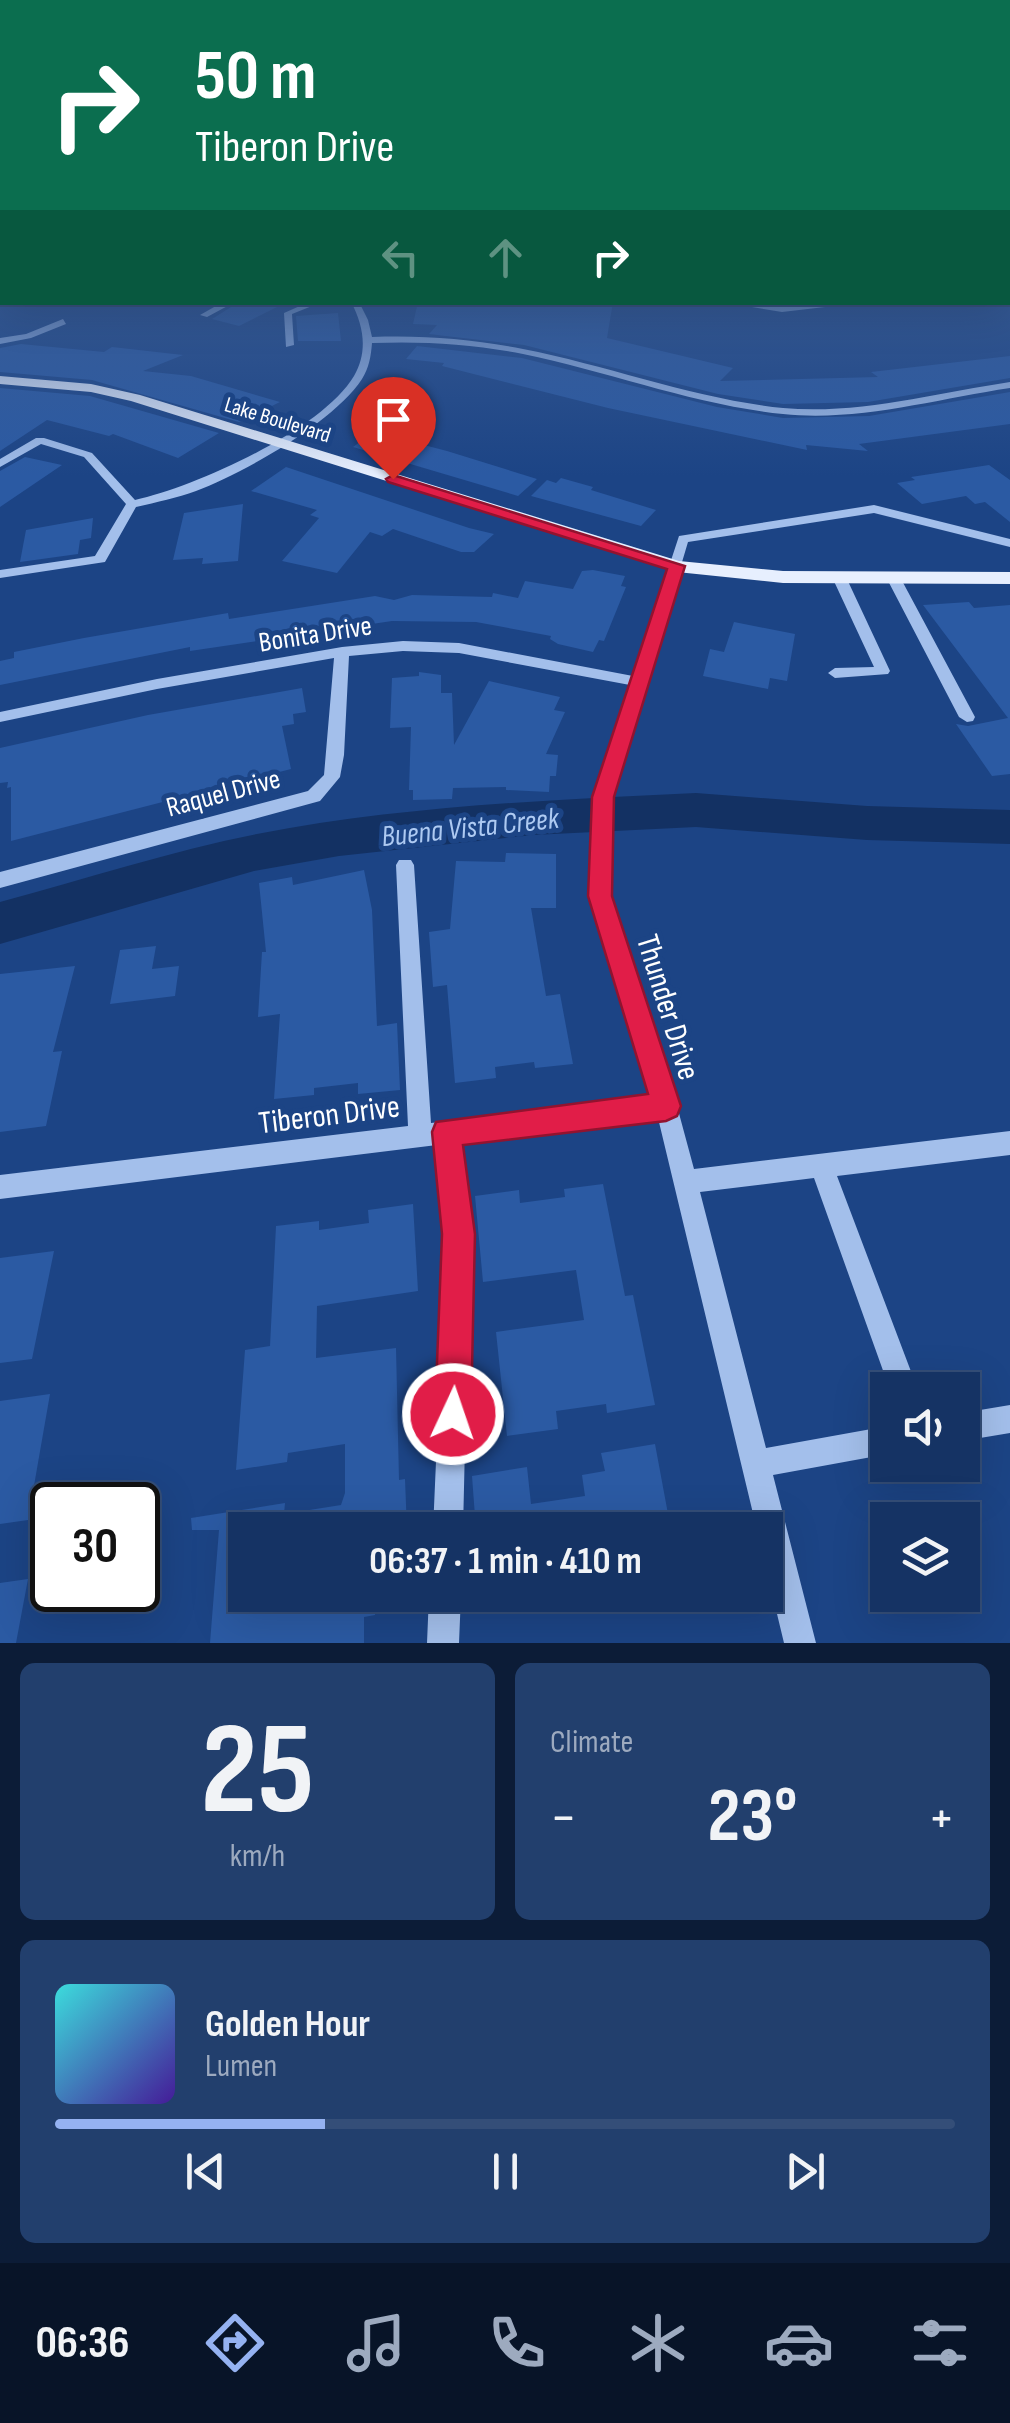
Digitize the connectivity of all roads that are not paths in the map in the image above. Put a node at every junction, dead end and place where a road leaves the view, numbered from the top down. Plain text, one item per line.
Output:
1 (61, 323) edge
2 (288, 323) edge
3 (366, 323) edge
4 (368, 340) junction
5 (0, 341) edge
6 (288, 344) dead end
7 (0, 380) edge
8 (1010, 385) edge
9 (277, 442) junction
10 (0, 464) edge
11 (132, 504) junction
12 (1010, 543) edge
13 (677, 566) junction
14 (0, 574) edge
15 (839, 577) junction
16 (893, 578) junction
17 (1010, 578) edge
18 (342, 652) junction
19 (835, 673) dead end
20 (638, 682) junction
21 (0, 717) edge
22 (967, 717) dead end
23 (404, 865) dead end
24 (0, 880) edge
25 (666, 1106) junction
26 (433, 1134) junction
27 (1010, 1143) edge
28 (821, 1166) junction
29 (686, 1182) junction
30 (0, 1187) edge
31 (897, 1372) edge
32 (1010, 1419) edge
33 (980, 1424) edge
34 (870, 1443) edge
35 (755, 1464) junction
36 (449, 1512) edge
37 (444, 1612) edge
38 (442, 1643) edge
39 (800, 1643) edge

1 - 5 street
2 - 6 street
3 - 4 street
4 - 8 street
4 - 9 street
7 - 9 main road, Lake Boulevard
9 - 11 street
9 - 13 main road, Lake Boulevard
10 - 11 street
11 - 14 street
12 - 13 street
13 - 15 main road, Lake Boulevard
13 - 20 street, Thunder Drive
15 - 16 main road, Lake Boulevard
15 - 19 street
16 - 17 main road, Lake Boulevard
16 - 22 street
18 - 20 street, Bonita Drive
18 - 21 street, Bonita Drive
18 - 24 street, Raquel Drive
20 - 25 street, Thunder Drive
23 - 26 street
25 - 26 street, Tiberon Drive
25 - 29 street, Thunder Drive
26 - 30 street, Tiberon Drive
26 - 36 street
27 - 28 street
28 - 29 street
28 - 31 street
29 - 35 street, Thunder Drive
32 - 33 street
34 - 35 street
35 - 39 street, Thunder Drive
37 - 38 street

